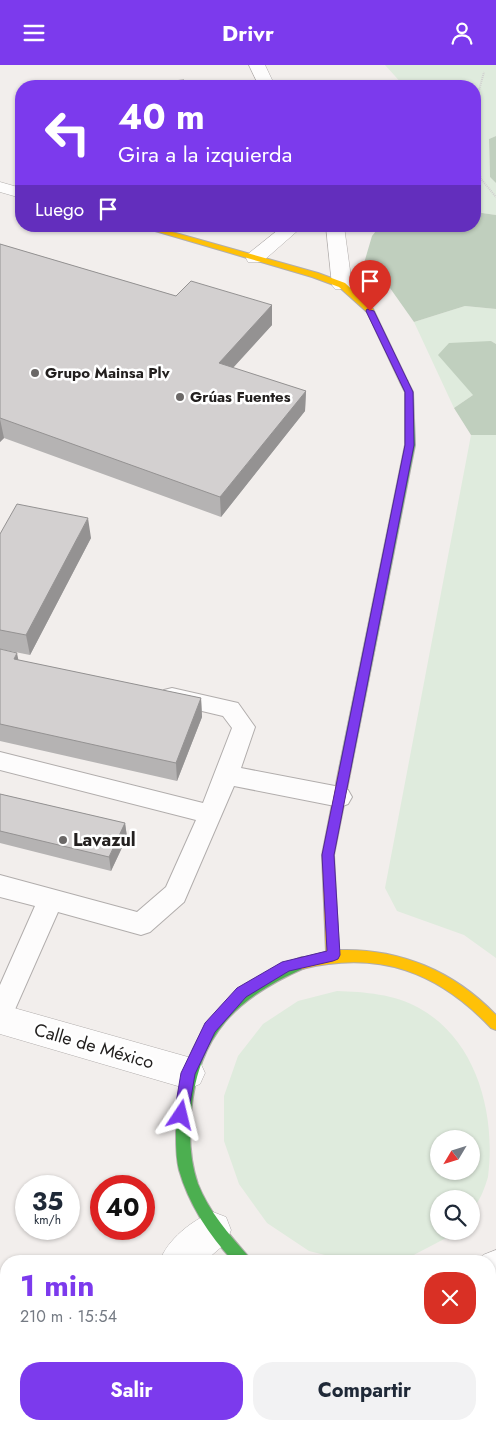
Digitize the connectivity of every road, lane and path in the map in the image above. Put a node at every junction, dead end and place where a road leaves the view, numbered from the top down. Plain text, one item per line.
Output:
1 (257, 65) edge
2 (484, 72) dead end
3 (265, 80) edge
4 (481, 83) edge
5 (481, 179) edge
6 (0, 187) edge
7 (15, 191) edge
8 (496, 197) edge
9 (163, 232) edge
10 (286, 232) edge
11 (336, 232) edge
12 (254, 258) junction
13 (342, 285) junction
14 (153, 692) edge
15 (0, 761) edge
16 (227, 775) junction
17 (340, 797) junction
18 (210, 815) junction
19 (0, 886) edge
20 (51, 899) junction
21 (333, 955) junction
22 (0, 1014) edge
23 (0, 1019) edge
24 (496, 1023) edge
25 (188, 1073) junction
26 (213, 1230) junction
27 (185, 1255) edge
28 (237, 1255) edge

1 - 3 street
2 - 4 path
5 - 8 path
6 - 7 street
9 - 12 street
10 - 12 street
11 - 13 street
12 - 13 street
13 - 17 street
14 - 16 lane
15 - 18 lane
16 - 17 lane
16 - 18 lane
17 - 21 street
18 - 20 lane
19 - 20 lane
20 - 22 lane
21 - 24 street
21 - 25 street
23 - 25 street, Calle de México
25 - 26 street
26 - 27 street
26 - 28 street

